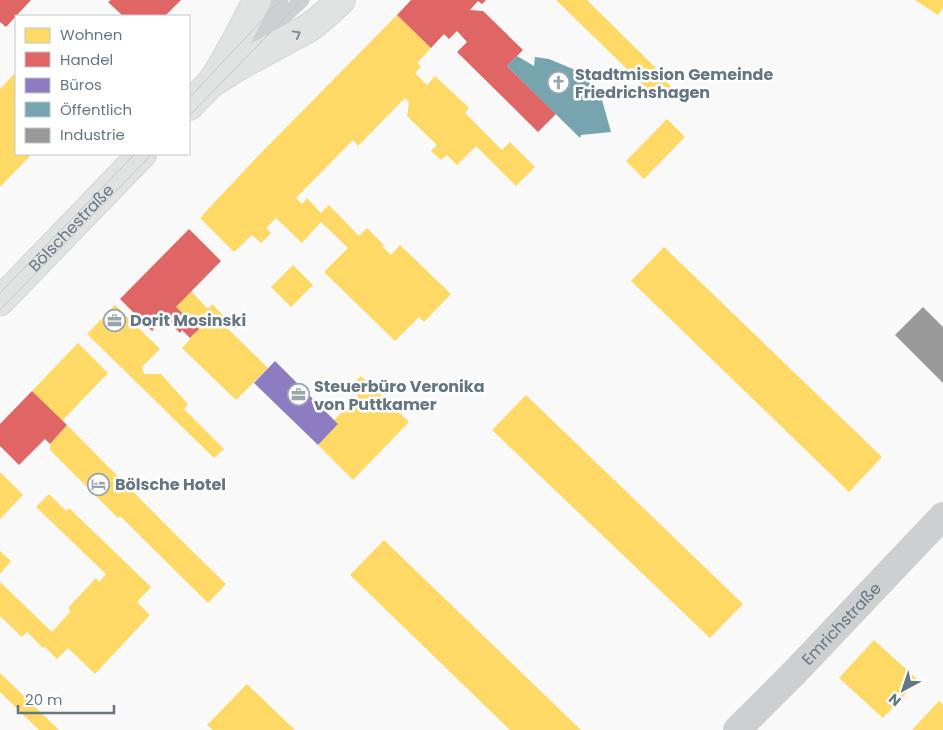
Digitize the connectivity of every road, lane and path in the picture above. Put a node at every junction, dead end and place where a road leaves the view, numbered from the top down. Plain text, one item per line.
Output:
1 (257, 0) edge
2 (281, 0) edge
3 (302, 0) edge
4 (341, 0) edge
5 (210, 84) junction
6 (190, 105) edge
7 (141, 155) edge
8 (0, 301) edge
9 (943, 516) edge
10 (737, 730) edge

1 - 5 street
2 - 5 lane
3 - 5 lane
5 -> 4 street
5 - 6 street
7 - 8 street, Bölschestraße
9 - 10 street, Emrichstraße

